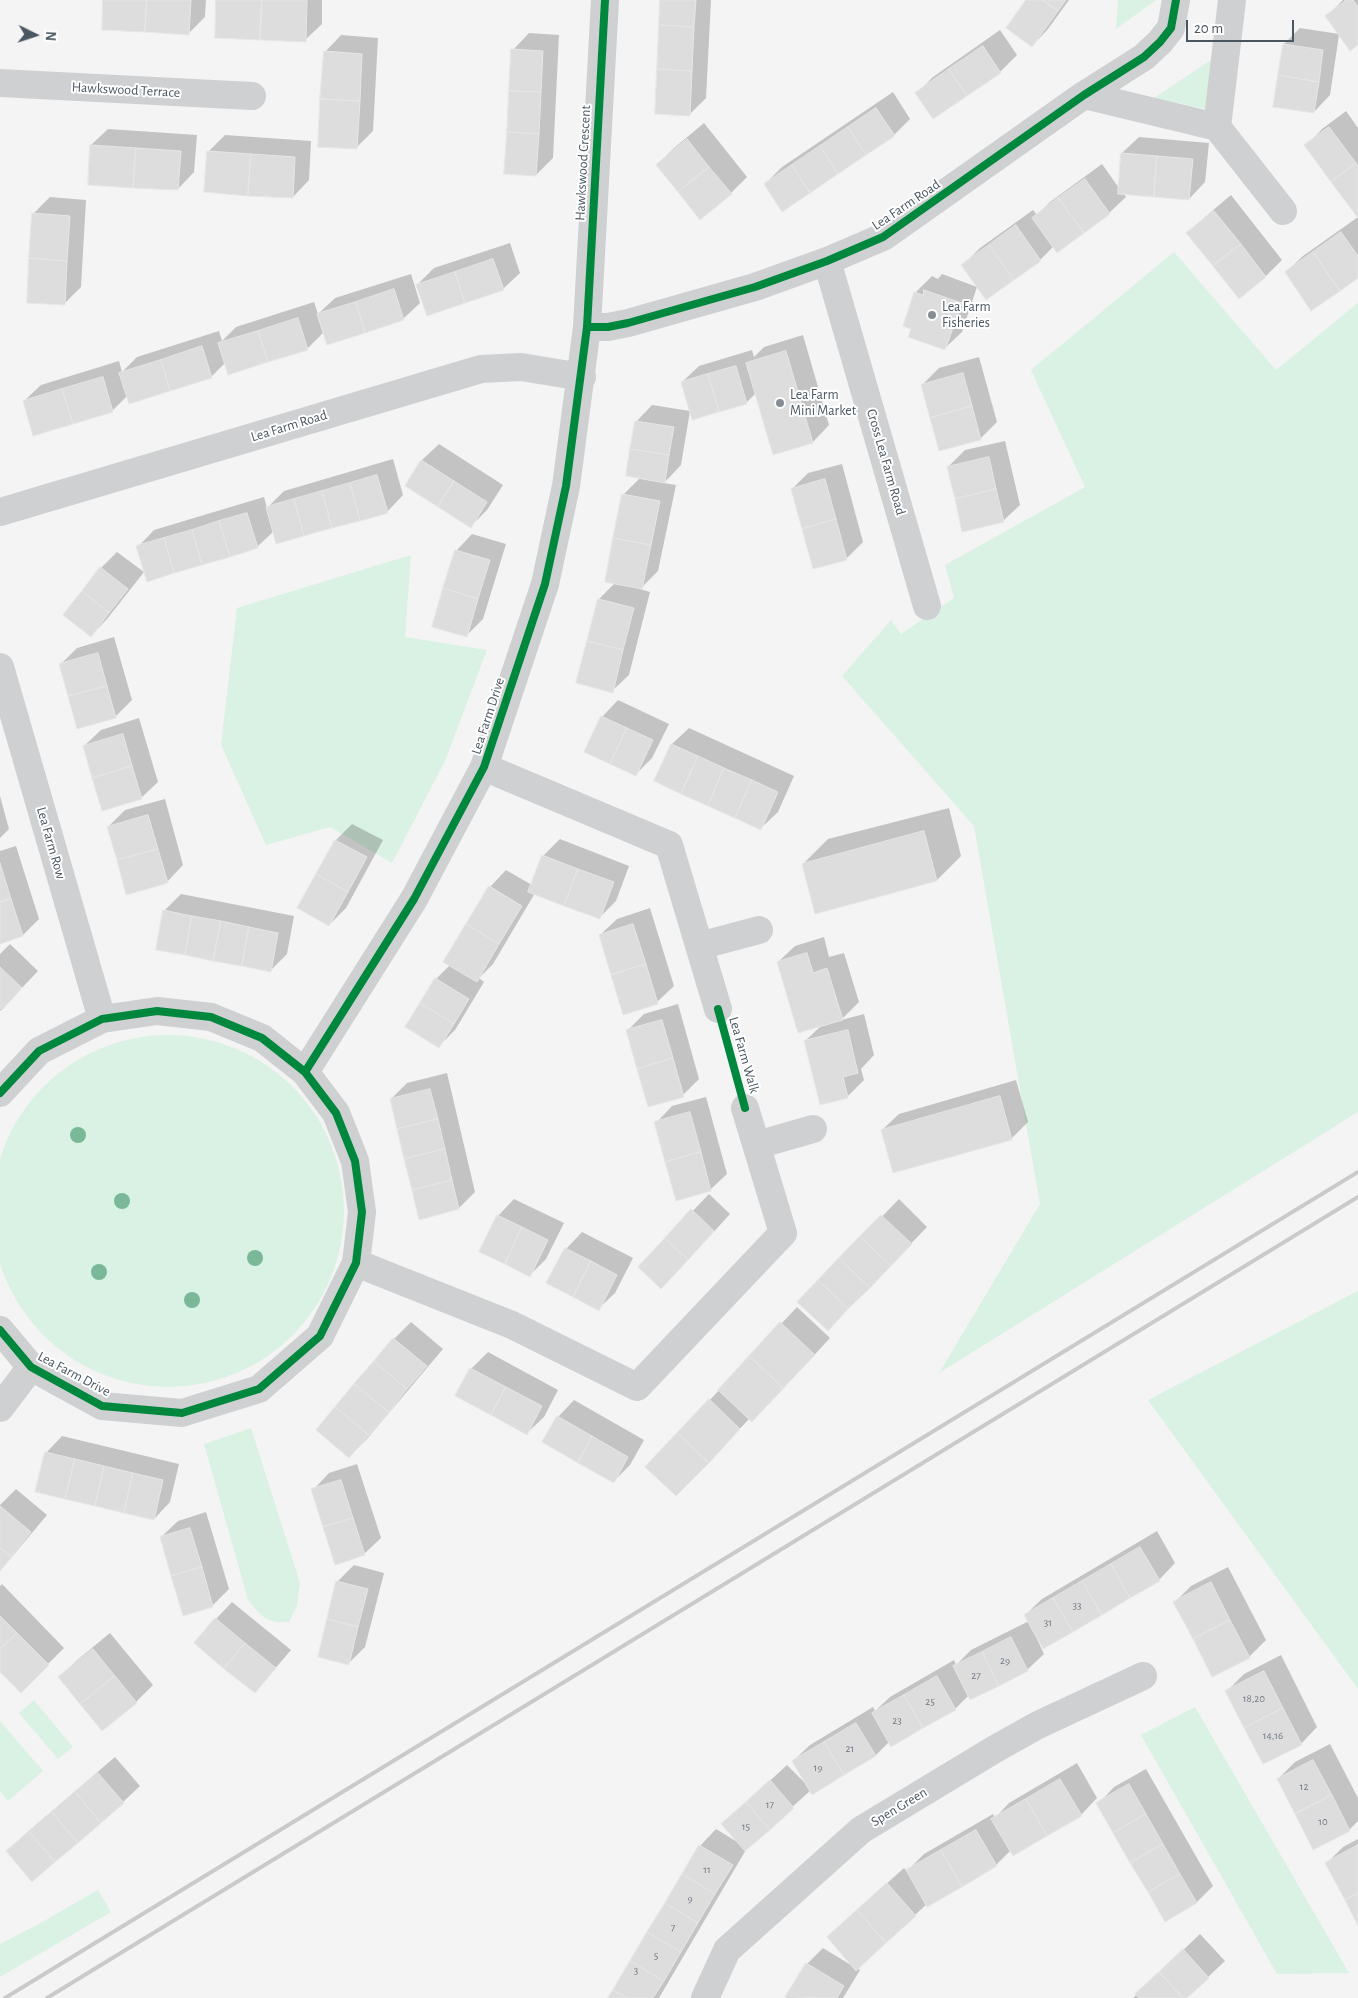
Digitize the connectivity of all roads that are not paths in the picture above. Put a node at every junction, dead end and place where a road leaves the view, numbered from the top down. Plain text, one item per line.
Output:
1 (605, 0) edge
2 (1176, 0) edge
3 (1232, 0) edge
4 (0, 83) edge
5 (1084, 95) junction
6 (252, 96) dead end
7 (1217, 127) junction
8 (1283, 211) dead end
9 (827, 262) junction
10 (587, 327) junction
11 (582, 377) junction
12 (0, 512) edge
13 (928, 606) dead end
14 (0, 667) edge
15 (484, 767) junction
16 (759, 930) dead end
17 (699, 946) junction
18 (718, 1009) dead end
19 (102, 1019) junction
20 (305, 1072) junction
21 (0, 1093) edge
22 (745, 1108) dead end
23 (813, 1129) dead end
24 (756, 1146) junction
25 (356, 1263) junction
26 (0, 1330) edge
27 (31, 1368) junction
28 (0, 1408) edge
29 (1144, 1676) dead end
30 (705, 1998) edge

1 - 10 street, Hawkswood Crescent
2 - 5 street, Lea Farm Road
3 - 7 street
4 - 6 street, Hawkswood Terrace
5 - 7 street
5 - 9 street, Lea Farm Road
7 - 8 street
9 - 10 street, Lea Farm Road
9 - 13 street, Cross Lea Farm Road
10 - 11 street, Lea Farm Drive
11 - 12 street, Lea Farm Road
11 - 15 street, Lea Farm Drive
14 - 19 street, Lea Farm Row
15 - 17 street, Lea Farm Walk
15 - 20 street, Lea Farm Drive
16 - 17 street
17 - 18 street, Lea Farm Walk
19 - 20 street, Lea Farm Drive
19 - 21 street, Lea Farm Drive
20 - 25 street, Lea Farm Drive
22 - 24 street, Lea Farm Walk
23 - 24 street
24 - 25 street, Lea Farm Walk
25 - 27 street, Lea Farm Drive
26 - 27 street, Lea Farm Drive
27 - 28 street, Lea Farm Drive
29 - 30 street, Spen Green

